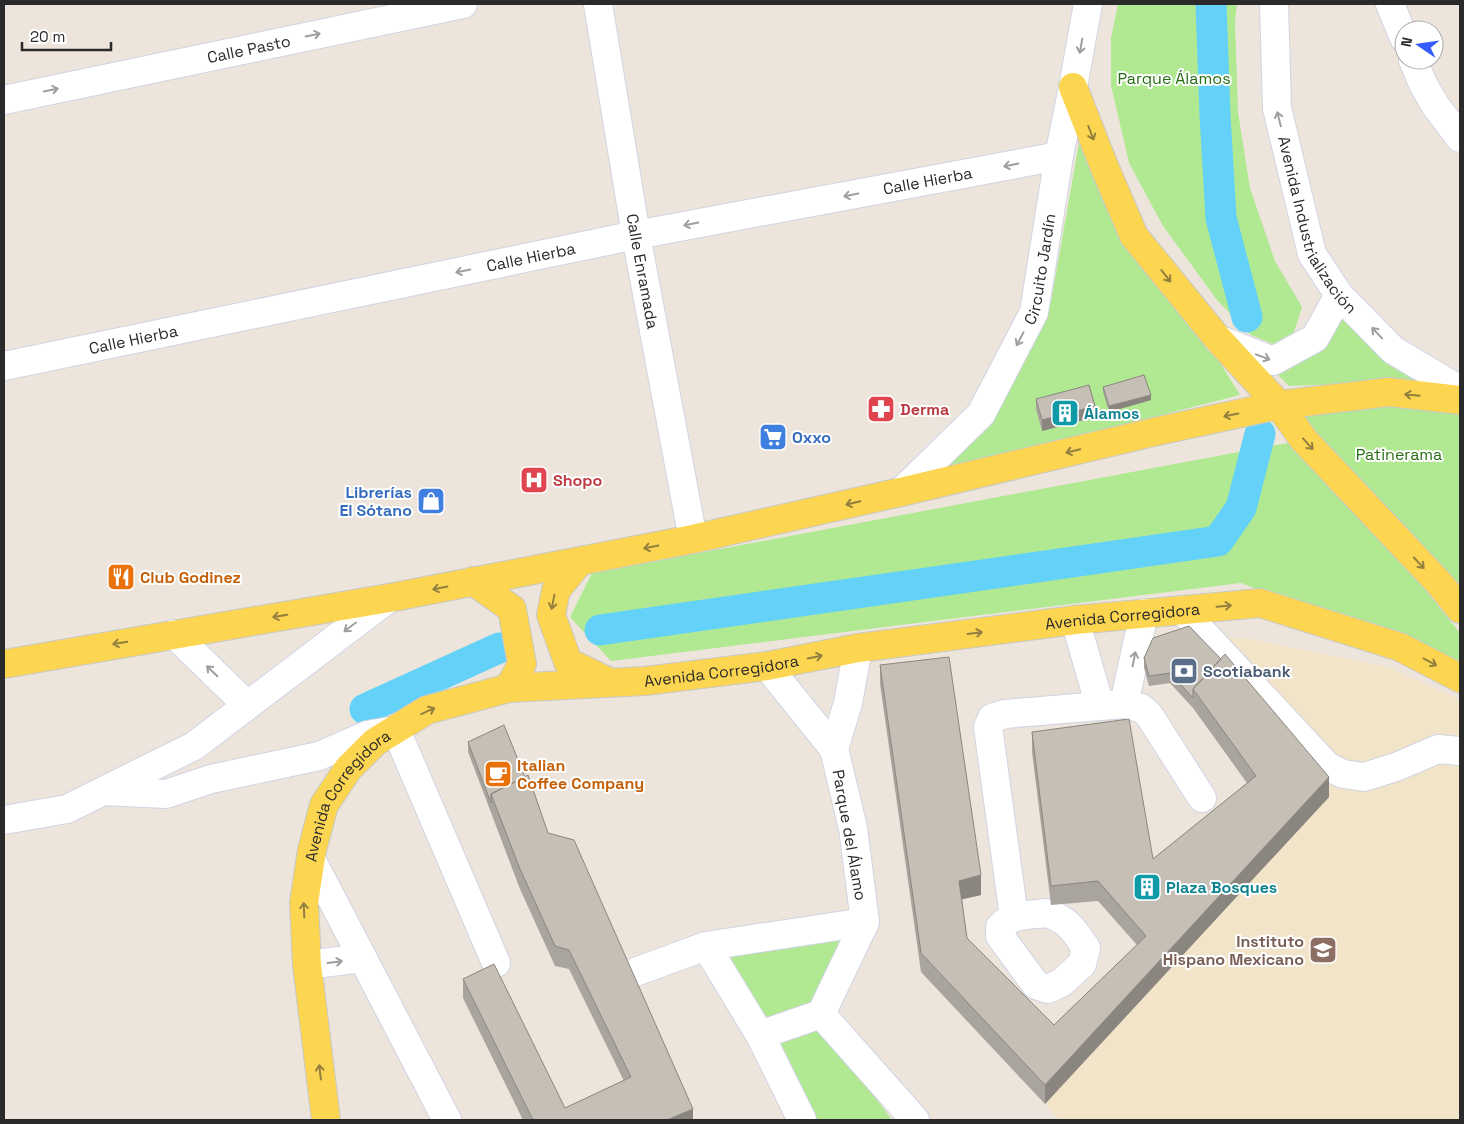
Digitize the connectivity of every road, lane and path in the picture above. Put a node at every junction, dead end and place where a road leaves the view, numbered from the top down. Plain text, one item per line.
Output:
1 (463, 4) edge
2 (598, 4) edge
3 (1088, 4) edge
4 (1274, 4) edge
5 (1390, 4) edge
6 (1397, 20) edge
7 (1417, 70) edge
8 (1073, 87) junction
9 (4, 100) edge
10 (1460, 138) edge
11 (1059, 156) junction
12 (636, 235) junction
13 (1339, 295) junction
14 (1218, 339) junction
15 (4, 366) edge
16 (1460, 390) edge
17 (1460, 400) edge
18 (1279, 405) junction
19 (901, 492) junction
20 (693, 539) junction
21 (579, 562) junction
22 (473, 582) junction
23 (388, 598) junction
24 (1182, 610) junction
25 (1460, 610) edge
26 (1144, 613) junction
27 (1075, 620) junction
28 (174, 634) junction
29 (858, 648) junction
30 (4, 664) edge
31 (767, 666) junction
32 (1460, 678) edge
33 (612, 684) junction
34 (509, 688) junction
35 (247, 705) junction
36 (1112, 705) junction
37 (396, 730) junction
38 (834, 749) junction
39 (1460, 750) edge
40 (104, 791) junction
41 (1202, 798) dead end
42 (4, 820) edge
43 (310, 860) junction
44 (1014, 917) dead end
45 (865, 922) junction
46 (706, 946) junction
47 (362, 958) junction
48 (496, 963) edge
49 (307, 965) junction
50 (638, 971) dead end
51 (821, 1014) junction
52 (760, 1035) junction
53 (326, 1120) edge
54 (447, 1120) edge
55 (802, 1120) edge
56 (915, 1120) edge

9 -> 1 street, Calle Pasto
2 - 12 street, Calle Enramada
3 -> 8 street, Circuito Jardín
13 -> 4 street, Avenida Industrialización
5 - 6 street
7 - 10 street
8 - 11 street, Circuito Jardín
8 -> 14 main road
11 -> 12 street, Calle Hierba
11 -> 19 street, Circuito Jardín
12 -> 15 street, Calle Hierba
12 - 20 street, Calle Enramada
14 -> 13 street
16 -> 13 street, Avenida Industrialización
14 - 18 main road
17 -> 18 main road
18 -> 19 main road
18 -> 25 main road
19 -> 20 main road
20 -> 21 main road
21 - 22 main road
21 -> 33 main road
22 -> 23 main road
22 - 34 main road
23 -> 28 main road
23 -> 35 street
24 - 26 main road, Avenida Corregidora
24 -> 32 main road, Avenida Corregidora
24 - 39 street
26 - 27 main road, Avenida Corregidora
36 -> 26 street
29 -> 27 main road, Avenida Corregidora
27 - 36 street
28 -> 30 main road
35 -> 28 street
31 -> 29 main road, Avenida Corregidora
29 - 38 street, Parque del Álamo
31 - 33 main road, Avenida Corregidora
31 - 38 street, Parque del Álamo
33 - 34 main road, Avenida Corregidora
37 -> 34 main road, Avenida Corregidora
35 - 40 street
36 - 41 street
36 - 44 street
37 - 40 street
37 - 43 main road, Avenida Corregidora
37 - 48 street
38 - 45 street, Parque del Álamo
40 - 42 street
43 - 47 street
49 -> 43 main road, Avenida Corregidora
45 - 46 street, Parque del Álamo
45 - 51 street, Parque del Álamo
46 - 50 street, Parque del Álamo
46 - 52 street
49 -> 47 street
47 - 54 street
53 -> 49 main road, Avenida Corregidora
51 - 52 street
51 - 56 street
52 - 55 street

